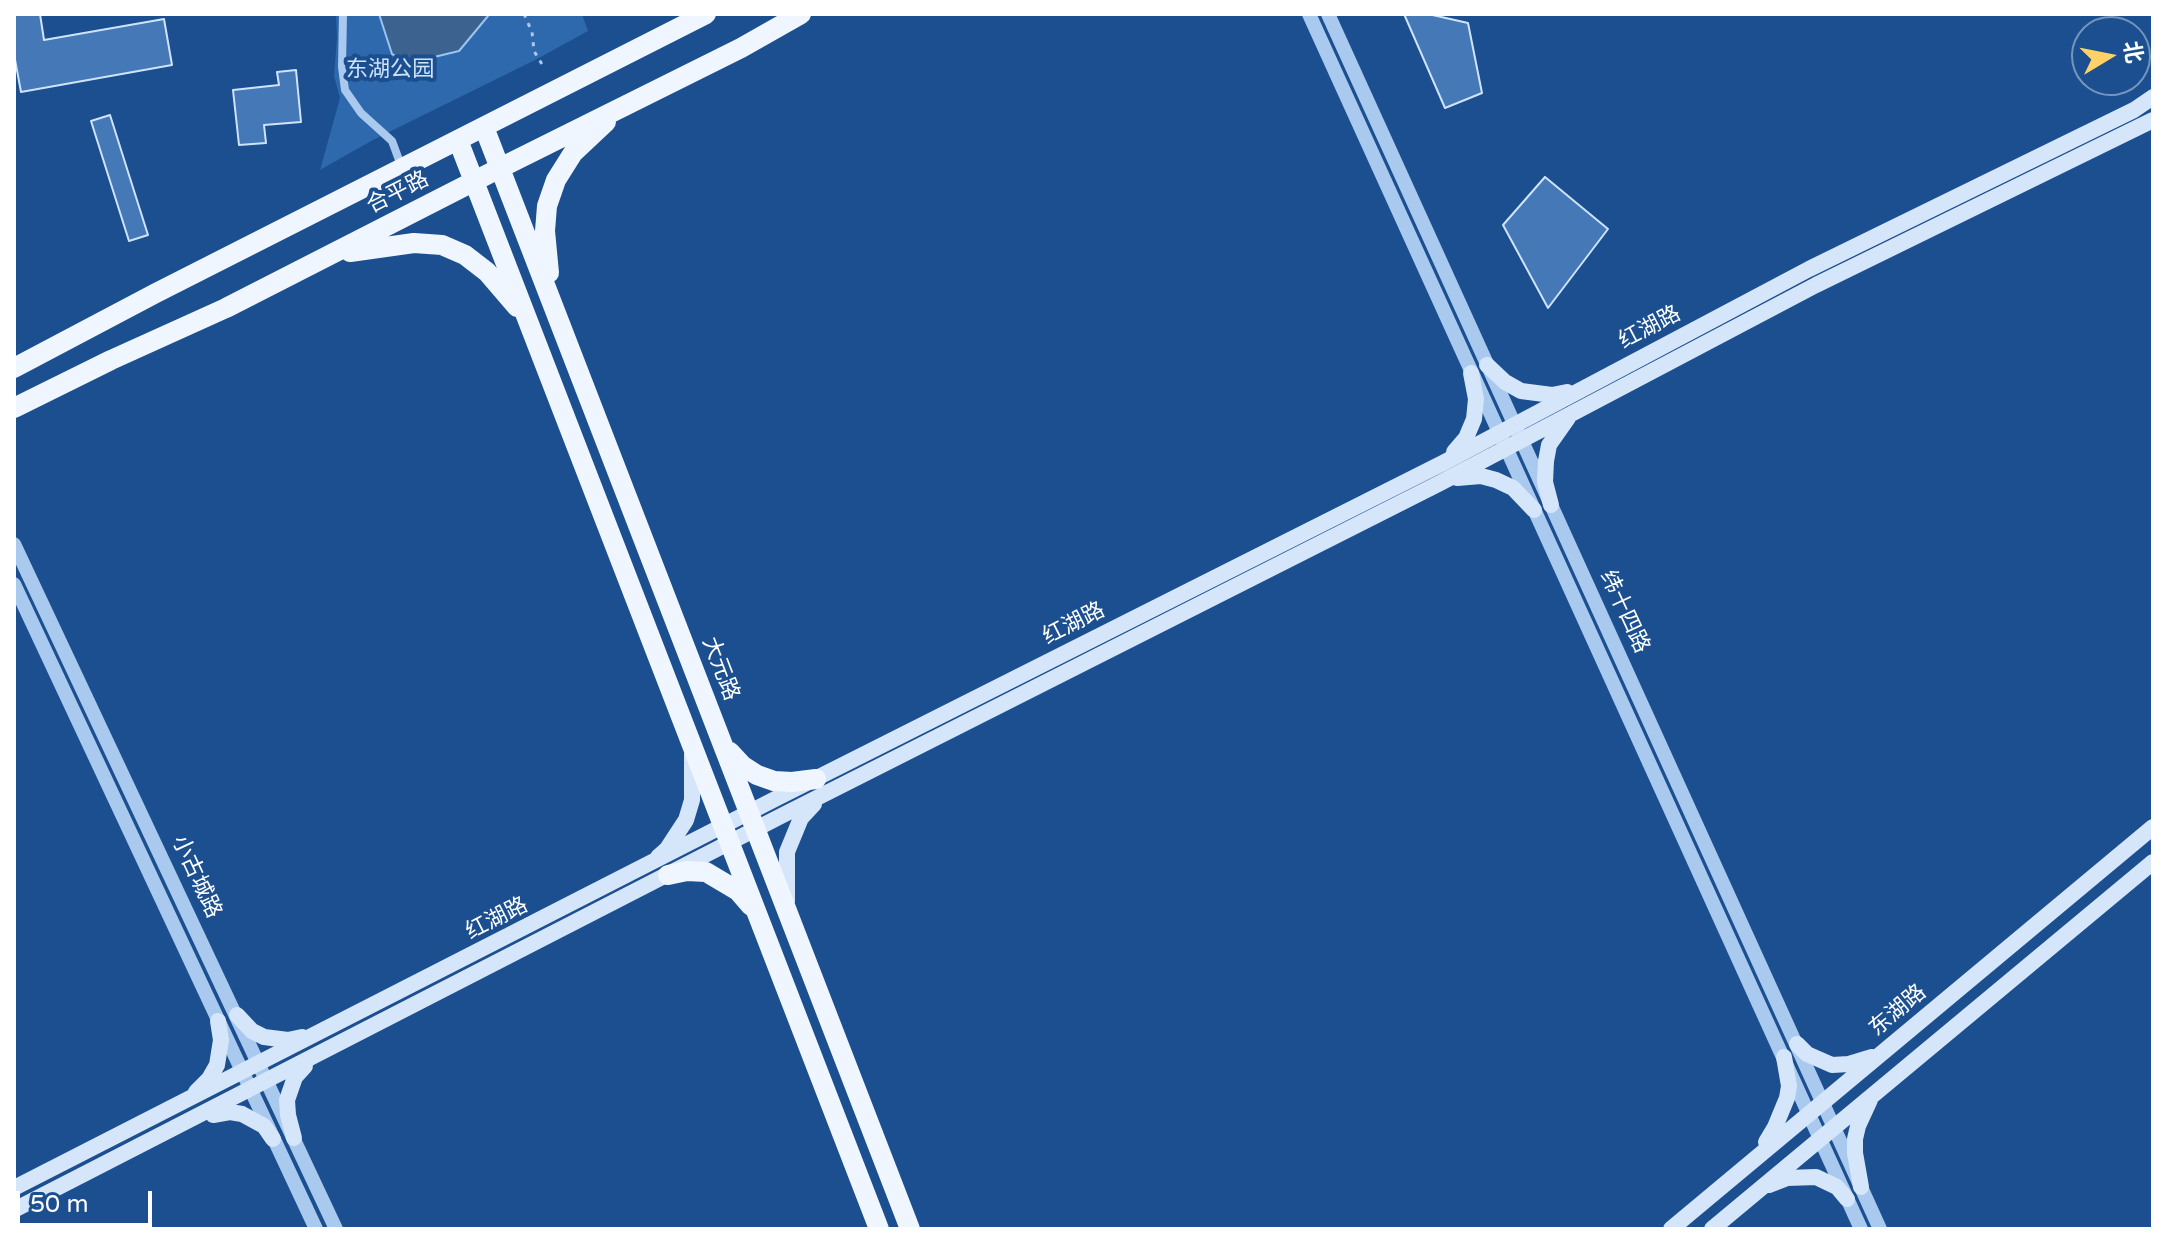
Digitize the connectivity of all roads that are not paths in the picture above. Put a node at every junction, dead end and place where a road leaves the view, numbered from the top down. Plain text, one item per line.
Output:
1 (343, 14) edge
2 (706, 14) edge
3 (801, 14) edge
4 (1309, 14) edge
5 (1328, 14) edge
6 (2153, 97) edge
7 (626, 105) junction
8 (2153, 120) edge
9 (484, 127) junction
10 (458, 140) junction
11 (500, 168) junction
12 (402, 169) junction
13 (474, 181) junction
14 (330, 255) junction
15 (555, 309) junction
16 (528, 321) junction
17 (1487, 365) junction
18 (14, 368) edge
19 (1471, 373) junction
20 (1588, 386) junction
21 (16, 408) edge
22 (1578, 409) junction
23 (1518, 432) junction
24 (1502, 440) junction
25 (1443, 463) junction
26 (1440, 483) junction
27 (1551, 505) junction
28 (1534, 510) junction
29 (14, 544) edge
30 (14, 584) edge
31 (721, 740) junction
32 (690, 741) junction
33 (820, 787) junction
34 (752, 822) junction
35 (2153, 827) edge
36 (727, 835) junction
37 (2153, 862) edge
38 (659, 870) junction
39 (790, 918) junction
40 (760, 922) junction
41 (237, 1015) junction
42 (218, 1021) junction
43 (326, 1030) junction
44 (1797, 1044) junction
45 (1881, 1054) junction
46 (316, 1056) junction
47 (1784, 1057) junction
48 (259, 1064) junction
49 (242, 1073) junction
50 (268, 1081) junction
51 (250, 1090) junction
52 (1873, 1094) junction
53 (185, 1101) junction
54 (1823, 1101) junction
55 (1809, 1113) junction
56 (188, 1123) junction
57 (1834, 1126) junction
58 (294, 1138) junction
59 (1820, 1138) junction
60 (273, 1139) junction
61 (1756, 1157) junction
62 (1861, 1187) junction
63 (14, 1188) edge
64 (1757, 1191) junction
65 (1847, 1199) junction
66 (14, 1210) edge
67 (316, 1229) edge
68 (336, 1229) edge
69 (879, 1229) edge
70 (910, 1229) edge
71 (1671, 1229) edge
72 (1712, 1229) edge
73 (1861, 1229) edge
74 (1880, 1229) edge

1 - 12 street
2 - 9 main road, 合平路
3 - 7 main road, 合平路
4 - 19 street, 纬十四路
5 - 17 street, 纬十四路
6 - 20 main road, 红湖路
7 - 11 main road, 合平路
7 - 15 main road
8 - 22 main road, 红湖路
9 - 10 main road, 合平路
9 - 11 main road, 大元路
10 - 12 main road, 合平路
10 - 13 main road
11 - 13 main road, 合平路
11 - 15 main road, 大元路
12 - 18 main road, 合平路
13 - 14 main road, 合平路
13 - 16 main road
14 - 16 main road
14 - 21 main road, 合平路
15 - 31 main road, 大元路
16 - 32 main road
17 - 20 main road
17 - 23 street, 纬十四路
19 - 24 street, 纬十四路
19 - 25 main road
20 - 23 main road, 红湖路
22 - 23 main road, 红湖路
22 - 27 main road
23 - 24 main road, 红湖路
23 - 27 street, 纬十四路
24 - 25 main road, 红湖路
24 - 26 main road, 红湖路
24 - 28 street, 纬十四路
25 - 33 main road, 红湖路
26 - 28 main road
26 - 33 main road, 红湖路
27 - 44 street, 纬十四路
28 - 47 street, 纬十四路
29 - 41 street, 小古城路
30 - 42 street, 小古城路
31 - 33 main road
31 - 34 main road, 大元路
32 - 36 main road
32 - 38 main road
33 - 34 main road, 红湖路
33 - 39 main road
34 - 36 main road, 红湖路
34 - 39 main road, 大元路
35 - 45 main road, 东湖路
36 - 38 main road, 红湖路
36 - 40 main road
37 - 52 main road
38 - 40 main road
38 - 43 main road, 红湖路
38 - 46 main road, 红湖路
39 - 70 main road, 大元路
40 - 69 main road
41 - 43 main road
41 - 48 street, 小古城路
42 - 49 street, 小古城路
42 - 53 main road
43 - 48 main road, 红湖路
44 - 45 main road
44 - 54 street, 纬十四路
45 - 54 main road, 东湖路
46 - 50 main road, 红湖路
46 - 58 main road
47 - 55 street, 纬十四路
47 - 61 main road
48 - 49 main road, 红湖路
48 - 50 street, 小古城路
49 - 51 street, 小古城路
49 - 53 main road, 红湖路
50 - 51 main road, 红湖路
50 - 58 street, 小古城路
51 - 56 main road, 红湖路
51 - 60 street, 小古城路
52 - 57 main road
52 - 62 main road
53 - 63 main road, 红湖路
54 - 55 main road, 东湖路
54 - 57 street, 纬十四路
55 - 59 street, 纬十四路
55 - 61 main road, 东湖路
56 - 60 main road
56 - 66 main road, 红湖路
57 - 59 main road
57 - 62 street, 纬十四路
58 - 68 street, 小古城路
59 - 64 main road
59 - 65 street, 纬十四路
60 - 67 street, 小古城路
61 - 71 main road, 东湖路
62 - 74 street, 纬十四路
64 - 65 main road
64 - 72 main road
65 - 73 street, 纬十四路

